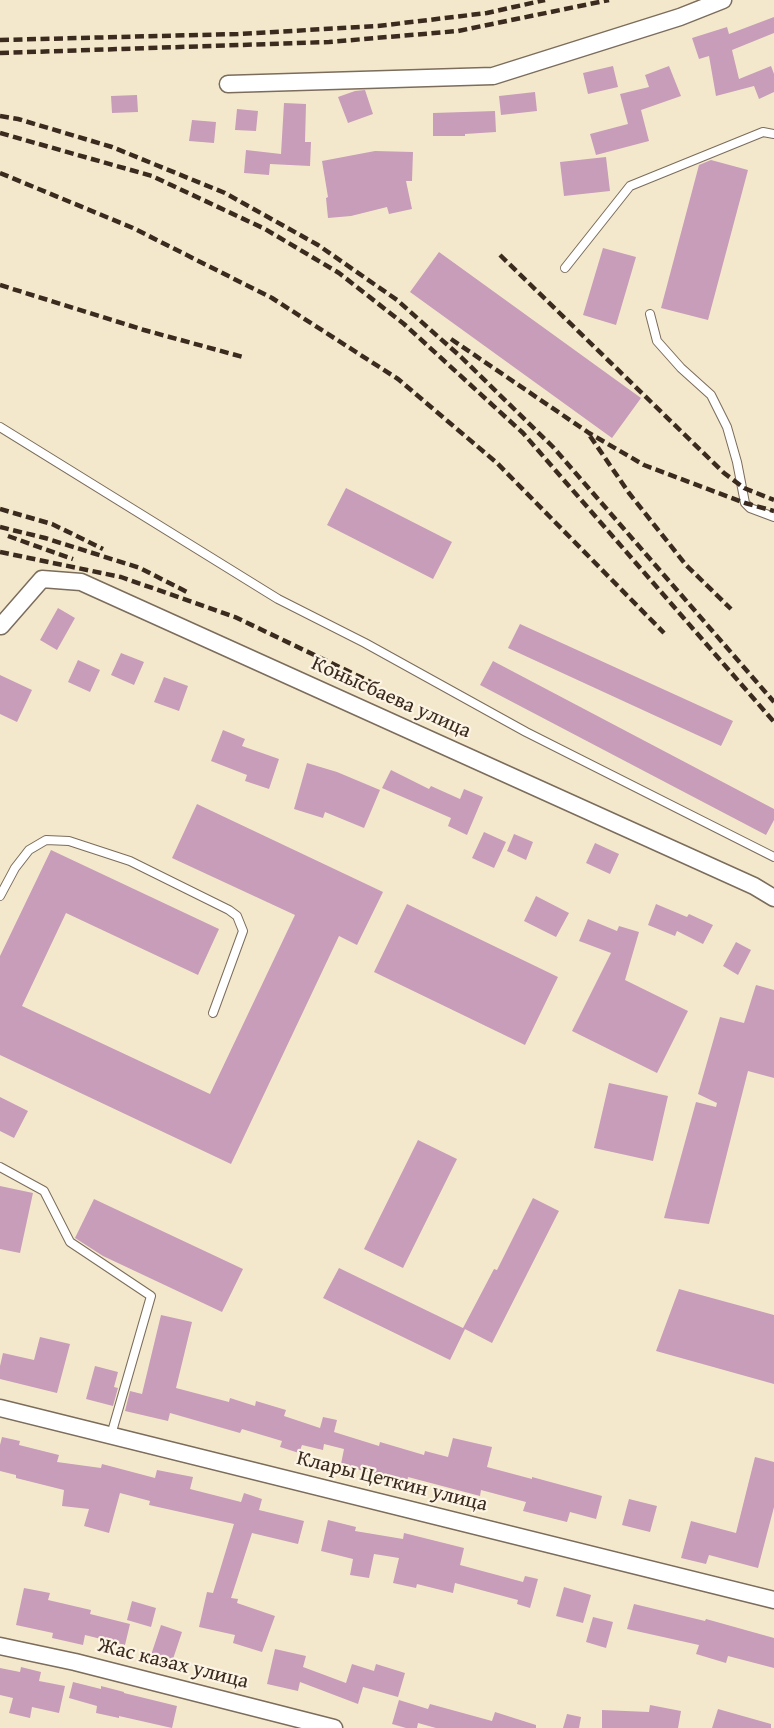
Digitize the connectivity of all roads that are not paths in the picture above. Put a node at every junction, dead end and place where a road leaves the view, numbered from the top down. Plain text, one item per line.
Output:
1 (723, 0) edge
2 (228, 84) dead end
3 (774, 134) edge
4 (565, 268) dead end
5 (650, 314) dead end
6 (0, 426) edge
7 (774, 517) edge
8 (1, 626) edge
9 (774, 857) edge
10 (0, 896) edge
11 (774, 898) edge
12 (213, 1013) dead end
13 (0, 1167) edge
14 (0, 1408) edge
15 (111, 1436) junction
16 (774, 1600) edge
17 (0, 1646) edge
18 (334, 1728) edge

1 - 2 street
3 - 4 lane
5 - 7 lane
6 - 9 lane
8 - 11 street, Конысбаева улица
10 - 12 lane
13 - 15 lane
14 - 15 street, Клары Цеткин улица
15 - 16 street, Клары Цеткин улица
17 - 18 street, Жас казах улица

